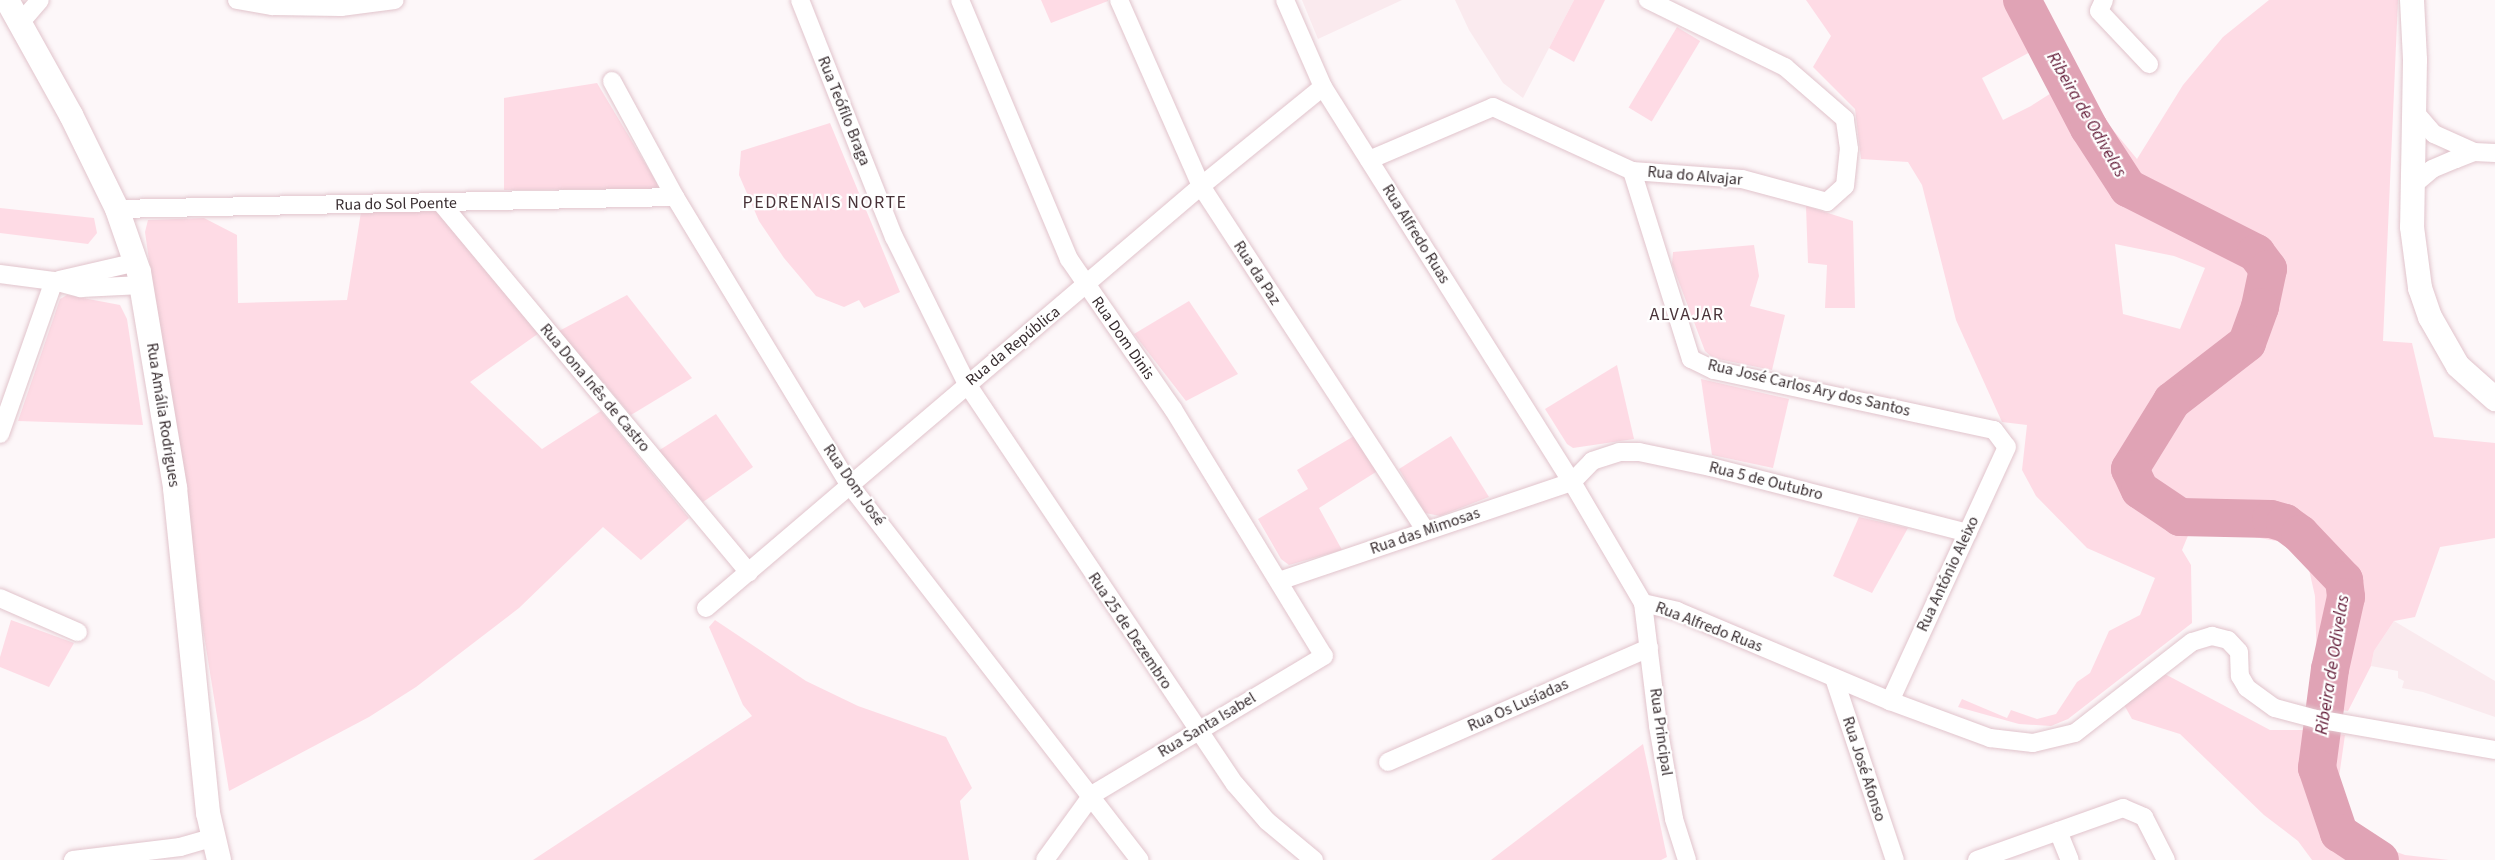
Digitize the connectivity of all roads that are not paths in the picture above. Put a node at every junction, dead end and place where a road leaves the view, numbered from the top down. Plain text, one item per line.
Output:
1 (7, 0) edge
2 (40, 0) edge
3 (237, 0) edge
4 (395, 0) edge
5 (800, 0) edge
6 (960, 0) edge
7 (1119, 0) edge
8 (1285, 0) edge
9 (1648, 0) edge
10 (2104, 0) edge
11 (2412, 0) edge
12 (20, 23) junction
13 (2149, 64) dead end
14 (612, 81) dead end
15 (1323, 87) junction
16 (2413, 110) junction
17 (2474, 153) junction
18 (2495, 153) edge
19 (1369, 160) junction
20 (1632, 171) junction
21 (1200, 186) junction
22 (2412, 186) junction
23 (675, 197) junction
24 (441, 203) junction
25 (117, 208) junction
26 (0, 274) edge
27 (139, 274) junction
28 (54, 281) junction
29 (1087, 285) junction
30 (967, 384) junction
31 (2495, 399) edge
32 (0, 434) edge
33 (2007, 447) joint
34 (1572, 482) junction
35 (849, 484) junction
36 (1425, 530) junction
37 (1968, 533) junction
38 (749, 573) junction
39 (1279, 581) junction
40 (0, 598) edge
41 (1643, 603) junction
42 (706, 608) dead end
43 (78, 632) dead end
44 (1649, 648) junction
45 (1324, 656) joint
46 (1834, 678) junction
47 (1890, 701) junction
48 (1197, 731) junction
49 (2495, 750) edge
50 (1388, 762) dead end
51 (1092, 795) junction
52 (2058, 831) junction
53 (216, 849) edge
54 (73, 860) edge
55 (1045, 860) edge
56 (1140, 860) edge
57 (1314, 860) edge
58 (1687, 860) edge
59 (1895, 860) edge
60 (1977, 860) edge
61 (2070, 860) edge
62 (2166, 860) edge

1 - 12 street, Rua Amália Rodrigues
2 - 12 street
3 - 4 street
5 - 30 street, Rua Teófilo Braga
6 - 29 street, Rua Dom Dinis
7 - 21 street, Rua da Paz
8 - 15 street, Rua Alfredo Ruas
9 - 20 street, Rua do Alvajar
10 - 13 street
11 - 16 street
12 - 25 street, Rua Amália Rodrigues
14 - 23 street, Rua Dom José
15 - 19 street, Rua Alfredo Ruas
15 - 21 street, Rua da República
16 - 17 street
16 - 22 street
17 - 18 street
17 - 22 street
19 - 20 street, Rua do Alvajar
19 - 34 street, Rua Alfredo Ruas
20 - 33 street, Rua José Carlos Ary dos Santos
21 - 29 street, Rua da República
21 - 36 street, Rua da Paz
22 - 31 street
23 - 24 street, Rua do Sol Poente
23 - 35 street, Rua Dom José
24 - 25 street, Rua do Sol Poente
24 - 38 street, Rua Dona Inês de Castro
25 - 27 street, Rua Amália Rodrigues
26 - 28 street
27 - 28 street
27 - 53 street, Rua Amália Rodrigues
28 - 32 street
29 - 30 street, Rua da República
29 - 39 street, Rua Dom Dinis
30 - 35 street, Rua da República
30 - 48 street, Rua 25 de Dezembro
33 - 37 street, Rua António Aleixo
34 - 36 street, Rua das Mimosas
34 - 37 street, Rua 5 de Outubro
34 - 41 street, Rua Alfredo Ruas
35 - 38 street, Rua da República
35 - 51 street, Rua Dom José
36 - 39 street, Rua das Mimosas
37 - 47 street, Rua António Aleixo
38 - 42 street, Rua da República
39 - 45 street, Rua Dom Dinis
40 - 43 street
41 - 44 street, Rua Principal
41 - 46 street, Rua Alfredo Ruas
44 - 50 street, Rua Os Lusíadas
44 - 58 street, Rua Principal
45 - 48 street, Rua Santa Isabel
46 - 47 street, Rua Alfredo Ruas
46 - 59 street, Rua José Afonso
47 - 49 street, Rua Alfredo Ruas
48 - 51 street, Rua Santa Isabel
48 - 57 street, Rua 25 de Dezembro
51 - 55 street
51 - 56 street, Rua Dom José
52 - 60 street
52 - 61 street
52 - 62 street
53 - 54 street

